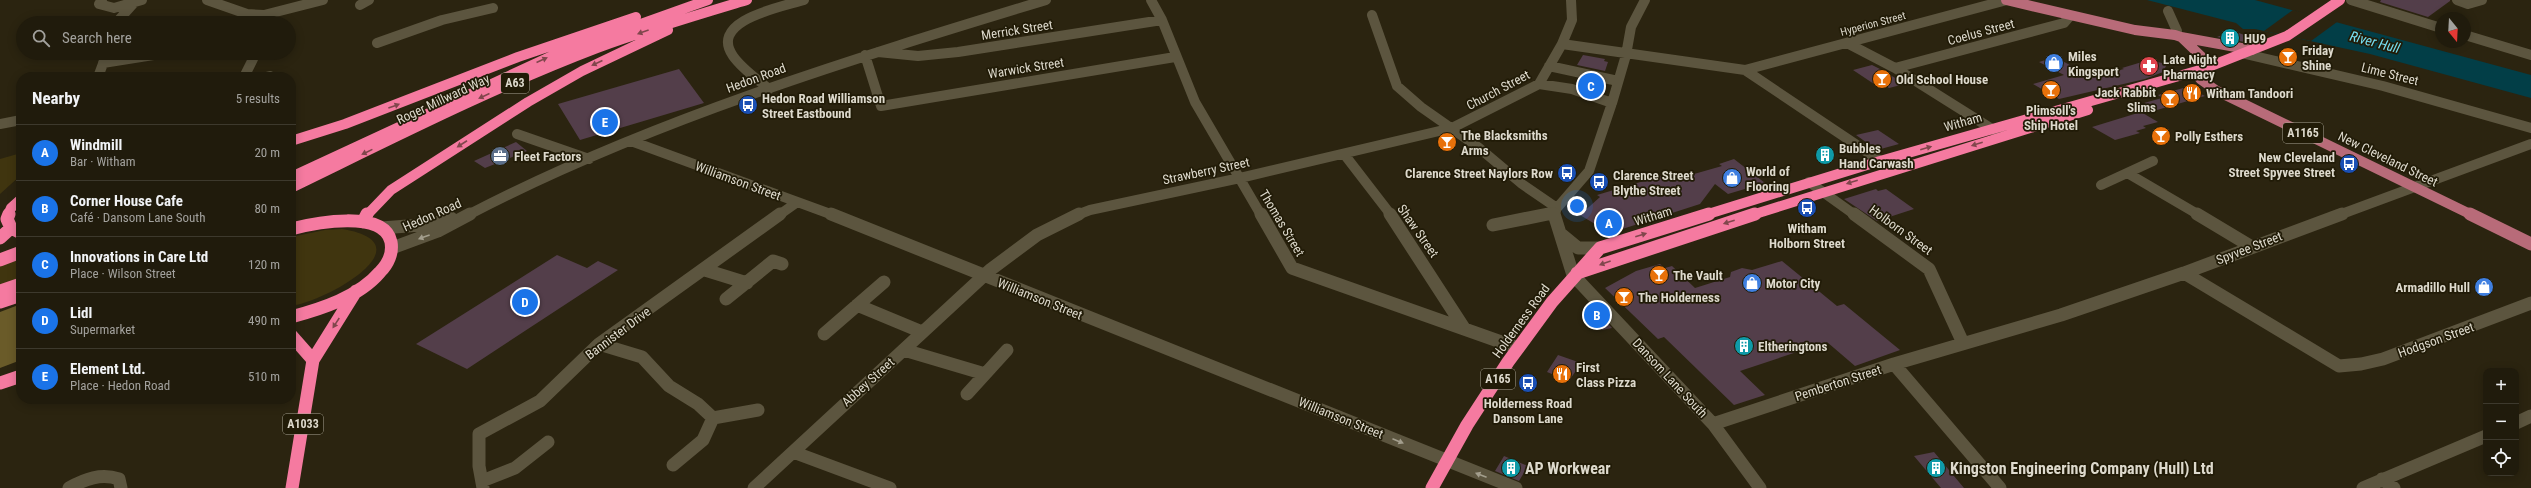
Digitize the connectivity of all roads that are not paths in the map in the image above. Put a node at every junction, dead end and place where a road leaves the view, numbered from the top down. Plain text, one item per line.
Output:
1 (102, 0) edge
2 (207, 0) edge
3 (324, 0) edge
4 (369, 0) edge
5 (690, 0) edge
6 (708, 0) edge
7 (748, 0) edge
8 (804, 0) edge
9 (1046, 0) edge
10 (1151, 0) edge
11 (1571, 0) edge
12 (1645, 0) edge
13 (2006, 0) edge
14 (2340, 0) edge
15 (2351, 0) edge
16 (2457, 0) edge
17 (2482, 0) edge
18 (474, 1) dead end
19 (138, 2) edge
20 (360, 5) dead end
21 (110, 8) junction
22 (493, 8) dead end
23 (2168, 11) dead end
24 (472, 12) junction
25 (1372, 14) dead end
26 (264, 15) joint
27 (114, 16) edge
28 (123, 16) edge
29 (2070, 16) junction
30 (1162, 20) junction
31 (2435, 26) edge
32 (2178, 36) junction
33 (2471, 38) edge
34 (1847, 43) junction
35 (376, 44) dead end
36 (1562, 44) junction
37 (2252, 50) junction
38 (877, 51) junction
39 (2242, 53) junction
40 (1626, 55) junction
41 (2531, 55) edge
42 (865, 56) junction
43 (1175, 57) junction
44 (105, 60) edge
45 (123, 60) edge
46 (252, 60) edge
47 (104, 63) junction
48 (1549, 66) junction
49 (1895, 68) junction
50 (1745, 70) junction
51 (2200, 70) junction
52 (100, 72) edge
53 (246, 72) edge
54 (1618, 81) junction
55 (1539, 84) junction
56 (769, 89) junction
57 (1612, 102) junction
58 (16, 121) edge
59 (0, 124) edge
60 (1452, 128) junction
61 (1992, 128) junction
62 (2531, 128) edge
63 (517, 134) dead end
64 (2003, 136) junction
65 (296, 139) edge
66 (631, 141) junction
67 (2531, 144) edge
68 (1344, 154) junction
69 (589, 159) junction
70 (1880, 161) junction
71 (2153, 161) dead end
72 (1894, 170) junction
73 (2129, 174) junction
74 (296, 175) edge
75 (1240, 178) junction
76 (1809, 182) junction
77 (2101, 185) dead end
78 (296, 186) edge
79 (2416, 188) junction
80 (1822, 192) junction
81 (796, 203) junction
82 (16, 204) edge
83 (484, 207) junction
84 (1555, 211) junction
85 (363, 222) junction
86 (1493, 225) dead end
87 (296, 228) edge
88 (382, 228) junction
89 (1558, 230) junction
90 (16, 231) edge
91 (0, 238) edge
92 (2531, 244) edge
93 (2252, 247) junction
94 (392, 248) junction
95 (1600, 248) junction
96 (16, 254) edge
97 (0, 260) edge
98 (782, 264) dead end
99 (705, 270) junction
100 (2184, 273) junction
101 (1573, 275) junction
102 (982, 276) junction
103 (884, 282) dead end
104 (747, 283) junction
105 (16, 286) edge
106 (357, 290) junction
107 (0, 291) edge
108 (16, 297) edge
109 (726, 299) dead end
110 (0, 302) edge
111 (2531, 303) edge
112 (857, 305) junction
113 (296, 315) edge
114 (1464, 328) junction
115 (922, 332) junction
116 (824, 334) dead end
117 (296, 341) edge
118 (1963, 343) junction
119 (599, 344) junction
120 (1518, 348) junction
121 (904, 350) junction
122 (1007, 350) dead end
123 (313, 360) junction
124 (1894, 364) junction
125 (985, 374) junction
126 (16, 378) edge
127 (0, 383) edge
128 (967, 394) dead end
129 (758, 410) dead end
130 (2531, 416) edge
131 (713, 418) junction
132 (2519, 422) edge
133 (1713, 424) junction
134 (2483, 437) edge
135 (548, 442) dead end
136 (793, 452) junction
137 (1446, 461) junction
138 (673, 465) dead end
139 (482, 484) edge
140 (2388, 484) edge
141 (69, 488) edge
142 (121, 488) edge
143 (292, 488) edge
144 (754, 488) edge
145 (890, 488) edge
146 (1432, 488) edge
147 (1516, 488) edge
148 (1760, 488) edge
149 (2000, 488) edge
150 (2363, 488) edge

1 - 21 street
2 - 26 street
3 - 26 street
4 - 20 street
65 -> 5 highway, A63
74 -> 6 highway, Roger Millward Way / A63
7 -> 78 highway, Roger Millward Way / A63
7 -> 85 highway, A63
8 - 56 street
9 - 38 street, Hedon Road
10 - 30 street, Thomas Street
11 - 36 street, Church Street
12 - 40 street
13 - 29 main road
13 - 34 street, Hyperion Street
14 - 37 highway, Witham / A165
15 - 31 street
16 - 17 street
18 - 24 street
19 - 21 street
19 - 28 street
21 - 27 street
22 - 24 street
23 - 32 street
24 - 35 street
25 - 60 street
29 - 32 main road
29 - 49 street, Coelus Street
30 - 38 street, Merrick Street
30 - 43 street, Thomas Street
32 - 37 main road
32 - 51 main road, A1165
33 - 41 street
34 - 49 street
34 - 50 street, Hyperion Street
36 - 40 street
36 - 48 street, Church Street
37 - 39 highway, Witham / A165
38 - 42 street, Hedon Road
39 - 51 highway, Witham / A165
39 - 62 street, Lime Street
40 - 50 street
40 - 54 street
42 - 43 street, Warwick Street
42 - 56 street, Hedon Road
43 - 75 street, Thomas Street
44 - 47 street
45 - 47 street
46 - 53 street
47 - 52 street
48 - 54 street
48 - 55 street, Church Street
49 - 61 street
50 - 70 street
51 - 61 highway, Witham / A165
51 - 64 highway, Witham / A165
51 - 79 main road, New Cleveland Street / A1165
54 - 57 street
55 - 57 street
55 - 60 street, Church Street
56 - 66 street, Hedon Road
57 - 84 street
58 - 59 street
60 - 68 street, Strawberry Street
60 - 84 street
61 - 64 street
70 -> 61 highway, Witham / A165
63 - 69 street
64 -> 72 highway, Witham / A165
66 - 69 street, Hedon Road
66 - 81 street, Williamson Street
67 - 79 street, Spyvee Street
68 - 75 street, Strawberry Street
68 - 114 street, Shaw Street
69 - 83 street, Hedon Road
70 - 72 street
70 - 76 highway, Witham / A165
71 - 73 street
72 -> 80 highway, Witham / A165
73 - 77 street
73 - 93 street
75 - 102 street, Strawberry Street
75 - 114 street, Thomas Street
76 - 80 street, Holborn Street
95 -> 76 highway, Witham / A165
79 - 92 main road, New Cleveland Street / A1165
79 - 93 street, Spyvee Street
80 -> 101 highway, Witham / A165
80 - 118 street, Holborn Street
81 - 99 street, Bannister Drive
81 - 102 street, Williamson Street
82 - 90 highway
83 - 88 street, Hedon Road
83 -> 94 street, Hedon Road
84 - 86 street
84 - 89 street
85 - 87 highway
85 - 88 highway
88 - 94 highway
89 - 95 street
89 - 101 street
90 - 91 highway
93 - 100 street, Spyvee Street
94 - 106 highway, A1033
95 - 101 highway, Witham / A165
96 - 97 highway
98 - 104 street
99 - 104 street
99 - 119 street, Bannister Drive
100 - 111 street, Hodgson Street
100 - 118 street, Spyvee Street
101 - 120 highway, Holderness Road / A165
101 - 133 street, Dansom Lane South
102 - 115 street, Abbey Street
102 -> 137 street, Williamson Street
103 - 112 street
104 - 109 street
105 - 107 highway
106 - 113 highway, A1033
106 -> 123 highway, A1033
108 - 110 highway
112 - 115 street
112 - 116 street
114 - 120 street, Thomas Street
115 - 121 street, Abbey Street
117 - 123 highway
118 - 124 street, Pemberton Street
119 - 131 street
119 - 139 street, Bannister Drive
120 - 137 highway, Holderness Road / A165
121 - 125 street
121 - 136 street, Abbey Street
122 - 125 street
123 - 143 highway, A1033
124 - 133 street, Pemberton Street
124 - 149 street
125 - 128 street
126 - 127 highway
129 - 131 street
130 - 132 street
131 - 138 street
133 - 148 street, Dansom Lane South
134 - 140 street
135 - 139 street, Bannister Drive
136 - 144 street, Abbey Street
136 - 145 street
137 - 146 highway, Holderness Road / A165
147 -> 137 street, Williamson Street
140 - 150 street
141 - 142 street

